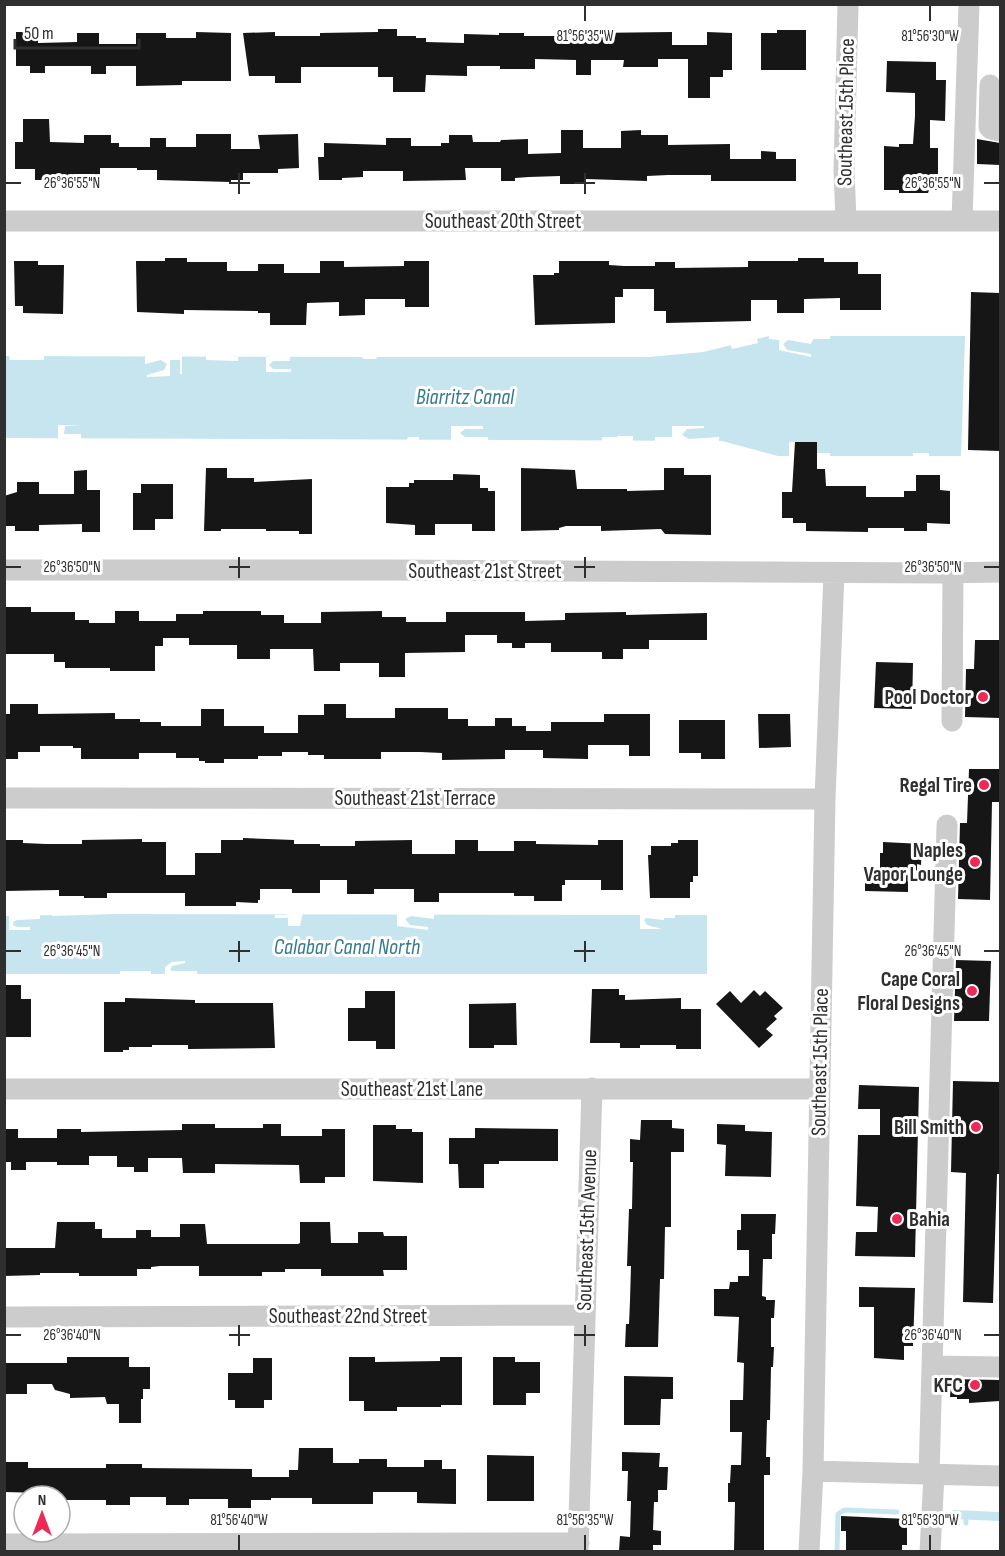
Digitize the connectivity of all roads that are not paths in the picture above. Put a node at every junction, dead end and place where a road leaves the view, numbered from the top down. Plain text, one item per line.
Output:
1 (848, 4) edge
2 (969, 4) edge
3 (995, 91) edge
4 (1000, 130) edge
5 (846, 220) junction
6 (962, 220) junction
7 (1000, 220) edge
8 (4, 221) edge
9 (4, 570) edge
10 (1000, 572) edge
11 (834, 573) junction
12 (953, 573) junction
13 (952, 721) dead end
14 (4, 798) edge
15 (825, 799) junction
16 (947, 825) dead end
17 (592, 1088) junction
18 (4, 1089) edge
19 (819, 1089) junction
20 (584, 1315) junction
21 (4, 1317) edge
22 (932, 1366) junction
23 (1000, 1367) edge
24 (813, 1471) junction
25 (932, 1475) junction
26 (1000, 1476) edge
27 (4, 1544) edge
28 (578, 1547) edge
29 (809, 1551) edge
30 (930, 1551) edge

1 - 5 street, Southeast 15th Place
2 - 6 street
3 - 4 street
5 - 6 street, Southeast 20th Street
5 - 8 street, Southeast 20th Street
6 - 7 street, Southeast 20th Street
9 - 11 street, Southeast 21st Street
10 - 12 street, Southeast 21st Street
11 - 12 street, Southeast 21st Street
11 - 15 street, Southeast 15th Place
12 - 13 street
14 - 15 street, Southeast 21st Terrace
15 - 19 street, Southeast 15th Place
16 - 22 street
17 - 18 street, Southeast 21st Lane
17 - 19 street, Southeast 21st Lane
17 - 20 street, Southeast 15th Avenue
19 - 24 street, Southeast 15th Place
20 - 21 street, Southeast 22nd Street
20 - 28 street, Southeast 15th Avenue
22 - 23 street
22 - 25 street
24 - 25 street
24 - 29 street, Southeast 15th Place
25 - 26 street
25 - 30 street
27 - 28 street

